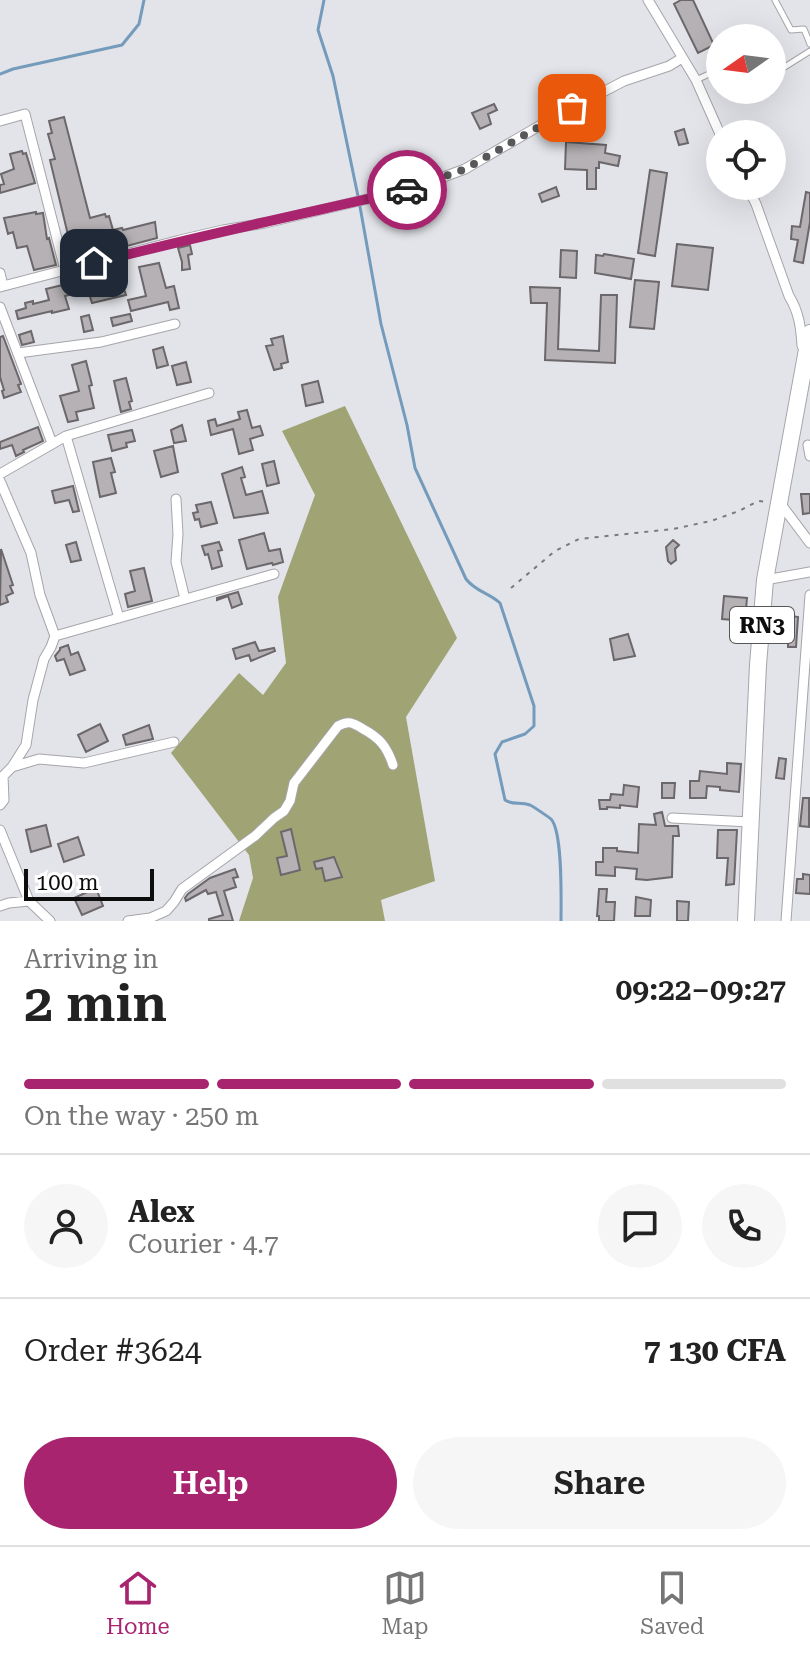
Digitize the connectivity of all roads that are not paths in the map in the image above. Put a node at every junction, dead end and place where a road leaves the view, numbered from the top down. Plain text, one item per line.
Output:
1 (648, 0) edge
2 (775, 0) edge
3 (810, 44) edge
4 (810, 51) edge
5 (682, 58) junction
6 (786, 66) edge
7 (706, 75) edge
8 (696, 80) junction
9 (714, 120) edge
10 (0, 121) edge
11 (754, 200) edge
12 (65, 270) junction
13 (0, 273) edge
14 (2, 286) edge
15 (0, 307) edge
16 (175, 324) dead end
17 (810, 333) edge
18 (18, 353) junction
19 (807, 370) edge
20 (209, 393) dead end
21 (66, 436) junction
22 (52, 443) junction
23 (0, 474) edge
24 (0, 481) edge
25 (176, 499) dead end
26 (780, 503) junction
27 (810, 543) edge
28 (810, 572) edge
29 (274, 574) dead end
30 (765, 580) junction
31 (810, 595) edge
32 (185, 599) junction
33 (119, 618) junction
34 (55, 636) junction
35 (807, 673) edge
36 (174, 742) dead end
37 (393, 765) dead end
38 (12, 767) junction
39 (0, 805) edge
40 (672, 818) dead end
41 (750, 822) junction
42 (0, 830) edge
43 (29, 901) junction
44 (0, 906) edge
45 (50, 921) edge
46 (128, 921) edge
47 (746, 921) edge
48 (786, 921) edge

1 - 5 street
2 - 3 lane
4 - 6 lane
5 - 8 street
5 - 12 street
7 - 8 lane
8 - 9 street
10 - 12 street
11 - 19 street
12 - 14 street
13 - 14 street
15 - 18 street
16 - 18 street
17 - 19 highway, RN3
18 - 22 street
19 - 26 highway, RN3
20 - 21 street
21 - 22 street
21 - 33 street
22 - 23 street
24 - 34 street
25 - 32 street
26 - 27 street
26 - 30 highway, RN3
28 - 30 street
29 - 32 street
30 - 41 highway, RN3
31 - 35 street
32 - 33 street
33 - 34 street
34 - 38 street
35 - 48 street
36 - 38 street
37 - 46 street
38 - 39 street
40 - 41 street
41 - 47 highway, RN3
42 - 43 street
43 - 44 street
43 - 45 street

